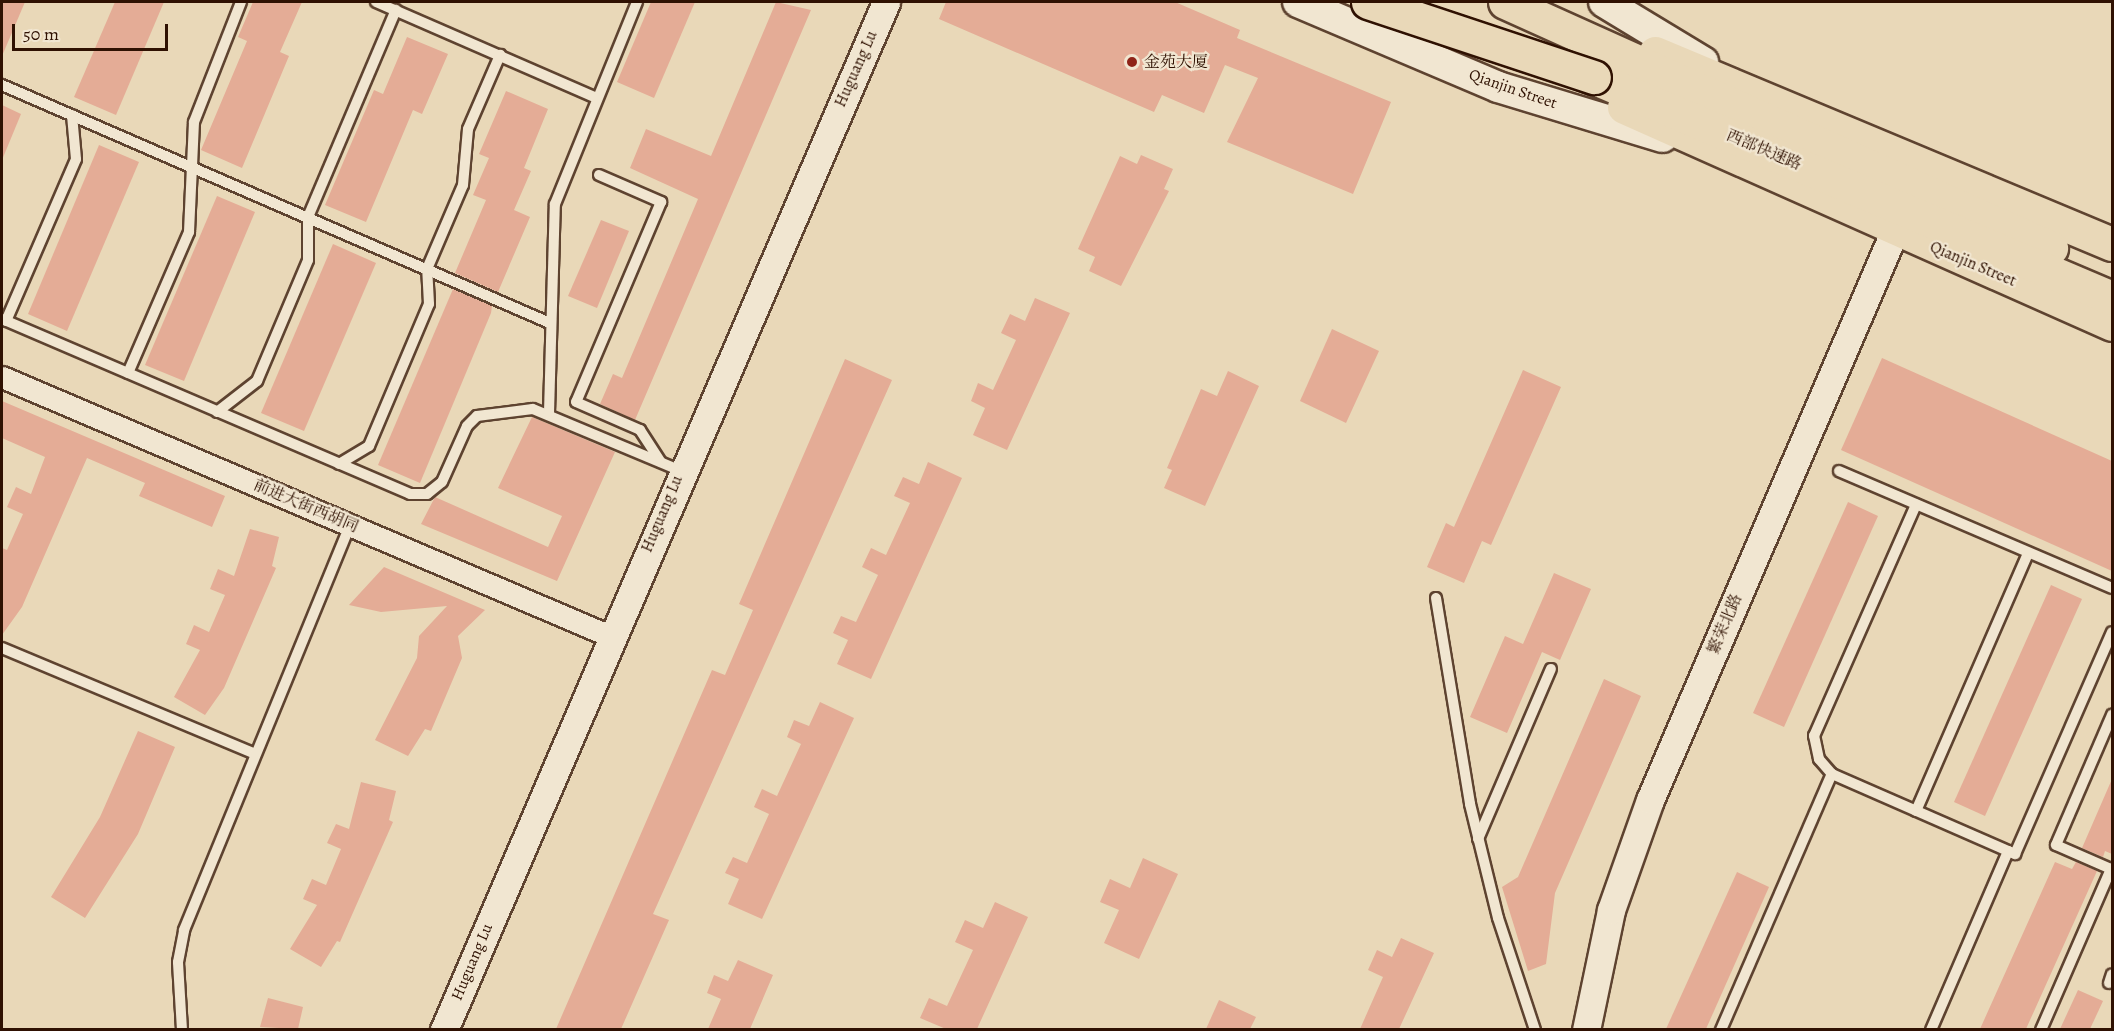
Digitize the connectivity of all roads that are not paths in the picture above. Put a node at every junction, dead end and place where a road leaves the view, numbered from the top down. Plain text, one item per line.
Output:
1 (241, 2) edge
2 (375, 2) edge
3 (637, 2) edge
4 (886, 2) edge
5 (1298, 2) edge
6 (1368, 2) edge
7 (1390, 2) edge
8 (1415, 2) edge
9 (1505, 2) edge
10 (1531, 2) edge
11 (1604, 2) edge
12 (396, 10) junction
13 (500, 55) junction
14 (1594, 78) junction
15 (2, 85) edge
16 (1759, 96) junction
17 (595, 97) junction
18 (72, 115) junction
19 (1736, 159) junction
20 (190, 166) junction
21 (599, 175) dead end
22 (308, 218) junction
23 (1895, 230) junction
24 (2112, 244) edge
25 (427, 269) junction
26 (2112, 276) edge
27 (2112, 298) edge
28 (4, 320) edge
29 (550, 322) junction
30 (2112, 324) edge
31 (128, 374) junction
32 (2, 377) edge
33 (217, 412) junction
34 (549, 413) junction
35 (339, 464) junction
36 (671, 467) junction
37 (1839, 471) dead end
38 (1916, 505) junction
39 (350, 525) junction
40 (2028, 553) junction
41 (2112, 588) edge
42 (1436, 598) dead end
43 (2112, 632) edge
44 (610, 636) junction
45 (2, 648) edge
46 (1551, 669) dead end
47 (2112, 714) edge
48 (255, 754) junction
49 (1832, 774) junction
50 (1916, 811) junction
51 (1478, 839) junction
52 (2008, 851) junction
53 (182, 1029) edge
54 (444, 1029) edge
55 (1535, 1029) edge
56 (1586, 1029) edge
57 (1720, 1029) edge
58 (1931, 1029) edge
59 (2041, 1029) edge

1 - 20 lane
2 - 12 lane
3 - 17 lane
4 - 36 street, Huguang Lu
5 - 19 main road, Qianjin Street
6 - 14 main road, bridge
7 - 19 main road, Qianjin Street
8 - 14 main road, 西部快速路, bridge
9 - 26 main road, 西部快速路
10 - 16 main road
11 - 16 main road
12 - 13 lane
12 - 22 lane
13 - 17 lane
13 - 25 lane
14 - 27 main road, 西部快速路
15 - 18 lane
16 - 24 main road
17 - 29 lane
18 - 20 lane
18 - 28 lane
19 - 23 main road, Qianjin Street
20 - 22 lane
20 - 31 lane
21 - 36 lane
22 - 25 lane
22 - 33 lane
23 - 30 main road, Qianjin Street
23 - 56 street, 繁荣北路
25 - 29 lane
25 - 35 lane
28 - 31 lane
29 - 34 lane
31 - 33 lane
32 - 39 street, 前进大街西胡同
33 - 35 lane
34 - 35 lane
34 - 36 lane
36 - 44 street, Huguang Lu
37 - 38 lane
38 - 40 lane
38 - 49 lane
39 - 44 street, 前进大街西胡同
39 - 48 lane
40 - 41 lane
40 - 50 lane
42 - 51 lane
43 - 52 lane
44 - 54 street, Huguang Lu
45 - 48 lane
46 - 51 lane
47 - 59 lane
48 - 53 lane
49 - 50 lane
49 - 57 lane
50 - 52 lane
51 - 55 lane
52 - 58 lane

